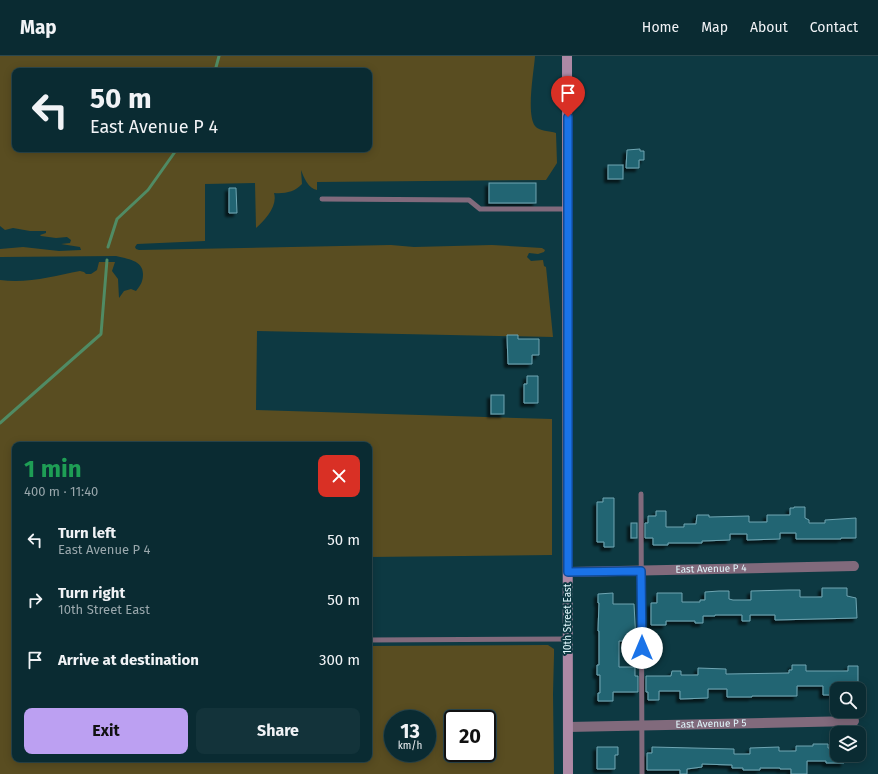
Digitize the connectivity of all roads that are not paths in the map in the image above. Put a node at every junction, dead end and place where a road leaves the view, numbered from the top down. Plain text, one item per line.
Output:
1 (567, 56) edge
2 (322, 199) dead end
3 (568, 209) junction
4 (641, 494) dead end
5 (854, 566) dead end
6 (641, 571) junction
7 (568, 572) junction
8 (568, 639) junction
9 (372, 640) edge
10 (854, 721) dead end
11 (642, 726) junction
12 (568, 727) junction
13 (568, 774) edge
14 (642, 774) edge

1 - 3 main road, 10th Street East
2 - 3 lane
3 - 7 main road, 10th Street East
4 - 6 lane
5 - 6 street, East Avenue P 4
6 - 7 street, East Avenue P 4
6 - 11 lane
7 - 8 main road, 10th Street East
8 - 9 lane
8 - 12 main road, 10th Street East
10 - 11 street, East Avenue P 5
11 - 12 street, East Avenue P 5
11 - 14 lane
12 - 13 main road, 10th Street East

